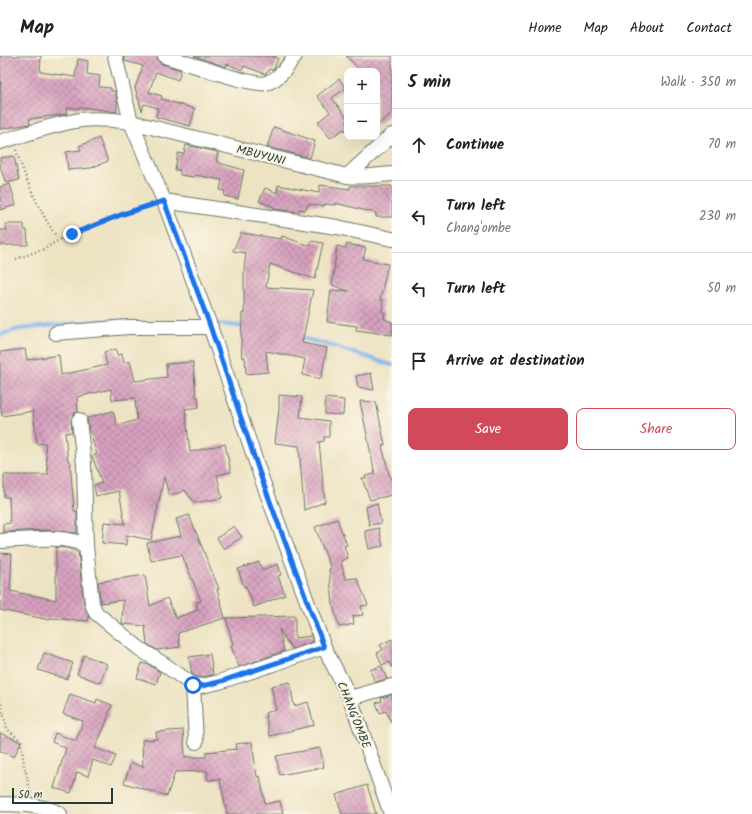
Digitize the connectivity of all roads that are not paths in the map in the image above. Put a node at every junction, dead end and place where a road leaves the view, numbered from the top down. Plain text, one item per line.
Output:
1 (115, 56) edge
2 (165, 56) edge
3 (295, 56) edge
4 (130, 122) junction
5 (392, 135) edge
6 (6, 140) edge
7 (392, 174) edge
8 (347, 176) junction
9 (164, 201) junction
10 (392, 239) edge
11 (211, 327) junction
12 (56, 333) dead end
13 (79, 420) dead end
14 (0, 541) edge
15 (86, 546) junction
16 (324, 647) junction
17 (193, 685) junction
18 (392, 686) edge
19 (350, 698) junction
20 (196, 742) dead end
21 (0, 804) edge
22 (53, 812) edge
23 (391, 814) edge

1 - 4 street, CHANG'OMBE
2 - 3 street
4 - 6 street, MBUYUNI
4 - 8 street, MBUYUNI
4 - 9 street, CHANG'OMBE
5 - 8 street
7 - 8 street, MBUYUNI
9 - 10 street
9 - 11 street, CHANG'OMBE
11 - 12 street
11 - 16 street, CHANG'OMBE
13 - 15 street
14 - 15 street
15 - 17 street
16 - 17 street
16 - 19 street, CHANG'OMBE
17 - 20 street
18 - 19 street
19 - 23 street, CHANG'OMBE
21 - 22 street

